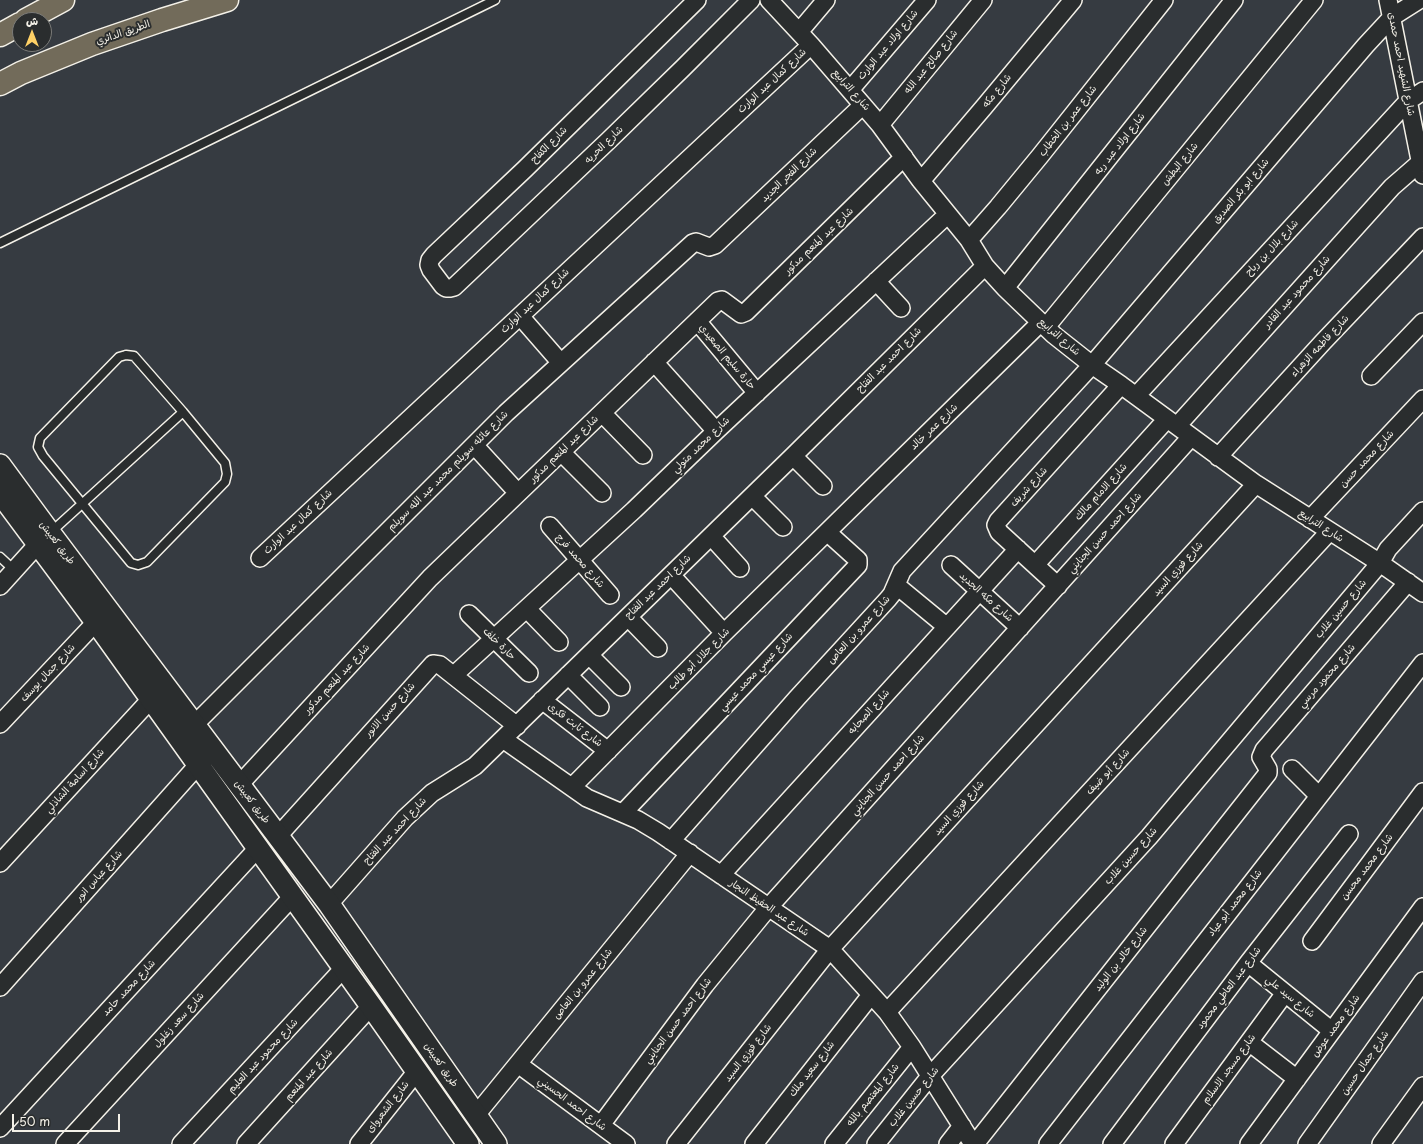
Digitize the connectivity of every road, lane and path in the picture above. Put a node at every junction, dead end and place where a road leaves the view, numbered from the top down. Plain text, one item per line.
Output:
1 (63, 0) edge
2 (227, 0) edge
3 (495, 0) edge
4 (697, 0) edge
5 (751, 0) edge
6 (769, 0) edge
7 (826, 0) edge
8 (927, 0) edge
9 (982, 0) edge
10 (1073, 0) edge
11 (1164, 0) edge
12 (1234, 0) edge
13 (1314, 0) edge
14 (1388, 0) edge
15 (1419, 0) edge
16 (41, 12) edge
17 (1392, 18) junction
18 (12, 28) edge
19 (800, 32) junction
20 (0, 35) edge
21 (811, 45) junction
22 (21, 72) junction
23 (0, 78) edge
24 (0, 84) edge
25 (850, 90) junction
26 (1423, 91) edge
27 (1408, 101) junction
28 (863, 104) junction
29 (880, 125) junction
30 (904, 157) junction
31 (1422, 166) edge
32 (921, 181) junction
33 (947, 215) junction
34 (1423, 237) edge
35 (969, 240) junction
36 (0, 243) edge
37 (715, 245) joint
38 (985, 266) junction
39 (876, 281) junction
40 (454, 287) joint
41 (1005, 288) junction
42 (901, 308) dead end
43 (520, 316) junction
44 (697, 321) junction
45 (1423, 322) edge
46 (1043, 325) junction
47 (654, 362) junction
48 (561, 363) junction
49 (1092, 365) junction
50 (1371, 376) dead end
51 (1121, 385) junction
52 (757, 393) junction
53 (1136, 396) junction
54 (1423, 399) edge
55 (182, 412) junction
56 (602, 413) junction
57 (1172, 422) junction
58 (716, 431) junction
59 (1192, 437) junction
60 (474, 444) junction
61 (561, 452) junction
62 (643, 455) dead end
63 (793, 456) junction
64 (1218, 456) junction
65 (0, 465) edge
66 (1256, 484) junction
67 (823, 486) dead end
68 (0, 493) edge
69 (518, 493) junction
70 (602, 493) dead end
71 (752, 496) junction
72 (82, 503) junction
73 (1423, 511) edge
74 (1310, 519) junction
75 (550, 526) dead end
76 (783, 527) dead end
77 (827, 532) junction
78 (1329, 532) junction
79 (711, 536) junction
80 (44, 539) junction
81 (1018, 549) junction
82 (0, 557) edge
83 (260, 558) dead end
84 (580, 560) junction
85 (1380, 563) junction
86 (1035, 564) junction
87 (951, 566) dead end
88 (740, 568) dead end
89 (14, 570) junction
90 (671, 575) junction
91 (1408, 582) junction
92 (896, 585) junction
93 (0, 586) edge
94 (1058, 586) junction
95 (980, 591) junction
96 (1423, 593) edge
97 (610, 595) dead end
98 (527, 609) junction
99 (469, 614) dead end
100 (628, 617) junction
101 (96, 622) junction
102 (947, 627) junction
103 (1020, 628) junction
104 (724, 633) junction
105 (494, 639) junction
106 (559, 642) dead end
107 (658, 648) dead end
108 (589, 655) junction
109 (1423, 663) edge
110 (529, 673) dead end
111 (454, 675) junction
112 (568, 675) junction
113 (621, 687) dead end
114 (151, 699) junction
115 (542, 700) junction
116 (600, 707) dead end
117 (0, 724) edge
118 (194, 725) junction
119 (516, 726) junction
120 (503, 739) junction
121 (608, 751) junction
122 (198, 765) junction
123 (1292, 769) dead end
124 (1268, 774) joint
125 (239, 785) junction
126 (572, 787) junction
127 (1423, 792) edge
128 (1319, 796) junction
129 (623, 813) junction
130 (1349, 834) dead end
131 (278, 836) junction
132 (671, 841) junction
133 (258, 848) junction
134 (690, 853) junction
135 (293, 856) junction
136 (0, 863) edge
137 (274, 870) junction
138 (721, 875) junction
139 (293, 896) junction
140 (330, 904) junction
141 (1423, 907) edge
142 (768, 908) junction
143 (1312, 941) dead end
144 (830, 949) junction
145 (1248, 963) junction
146 (344, 968) junction
147 (1423, 981) edge
148 (0, 986) edge
149 (1285, 993) junction
150 (871, 995) junction
151 (371, 1006) junction
152 (887, 1012) junction
153 (1332, 1032) junction
154 (1249, 1042) junction
155 (912, 1047) junction
156 (518, 1064) junction
157 (417, 1071) junction
158 (931, 1075) junction
159 (1297, 1079) junction
160 (1423, 1086) edge
161 (476, 1115) junction
162 (601, 1126) junction
163 (962, 1126) junction
164 (0, 1128) edge
165 (460, 1140) edge
166 (65, 1144) edge
167 (181, 1144) edge
168 (246, 1144) edge
169 (359, 1144) edge
170 (496, 1144) edge
171 (626, 1144) edge
172 (676, 1144) edge
173 (754, 1144) edge
174 (834, 1144) edge
175 (876, 1144) edge
176 (948, 1144) edge
177 (974, 1144) edge
178 (1048, 1144) edge
179 (1112, 1144) edge
180 (1174, 1144) edge
181 (1249, 1144) edge
182 (1307, 1144) edge
183 (1381, 1144) edge

1 - 16 highway
2 - 22 highway, الطريق الدائري
3 - 36 lane
4 - 40 street, شارع الكفاح
5 - 40 street, شارع الحريه
6 - 19 street, شارع الترابيع
7 - 19 street
8 - 25 street, شارع اولاد عبد الوارث
9 - 29 street, شارع صالح عبد الله
10 - 32 street, شارع مكه
11 - 35 street, شارع عمر بن الخطاب
12 - 41 street, شارع اولاد عبد ربه
13 - 46 street, شارع البطش
14 - 17 street, شارع الشهيد احمد حمدى
15 - 17 street
17 - 27 street, شارع الشهيد احمد حمدى
17 - 49 street, شارع ابو بكر الصديق
18 - 20 highway
19 - 21 street, شارع الترابيع
21 - 25 street, شارع الترابيع
21 - 43 street, شارع كمال عبد الوارث
22 - 23 highway, الطريق الدائري
22 - 24 highway, الطريق الدائري
25 - 28 street, شارع الترابيع
26 - 27 street, شارع بلال بن رباح
27 - 31 street, شارع الشهيد احمد حمدى
27 - 53 street, شارع بلال بن رباح
28 - 29 street, شارع الترابيع
28 - 37 street, شارع الفجر الجديد
29 - 30 street, شارع الترابيع
30 - 32 street, شارع الترابيع
30 - 44 street, شارع عبد المنعم مدكور
31 - 57 street, شارع محمود عبد القادر
32 - 33 street, شارع الترابيع
33 - 35 street, شارع الترابيع
33 - 39 street, شارع محمد متولي
34 - 64 street, شارع فاطمه الزهراء
35 - 38 street, شارع الترابيع
37 - 48 street, شارع عائله سويلم محمد عبد الله سويلم
38 - 41 street, شارع الترابيع
38 - 63 street, شارع احمد عبد الفتاح
39 - 42 street
39 - 52 street, شارع محمد متولي
41 - 46 street, شارع الترابيع
43 - 48 street
43 - 83 street, شارع كمال عبد الوارث
44 - 47 street, شارع عبد المنعم مدكور
44 - 52 street, حارة سليم الصعيدي
45 - 50 street
46 - 49 street, شارع الترابيع
46 - 77 street, شارع عمر خالد
47 - 56 street, شارع عبد المنعم مدكور
47 - 58 street
48 - 60 street, شارع عائله سويلم محمد عبد الله سويلم
49 - 51 street, شارع الترابيع
49 - 92 street, شارع عمرو بن العاص
51 - 53 street, شارع الترابيع
51 - 81 street, شارع شريف
52 - 58 street, شارع محمد متولي
53 - 57 street, شارع الترابيع
54 - 74 street, شارع محمد حسن
55 - 72 lane
55 - 72 lane
55 - 72 lane
56 - 61 street, شارع عبد المنعم مدكور
56 - 62 street
57 - 59 street, شارع الترابيع
57 - 86 street, شارع الامام مالك
58 - 84 street, شارع محمد متولي
59 - 64 street, شارع الترابيع
59 - 94 street, شارع احمد حسن الجنايني
60 - 69 street
60 - 118 street, شارع عائله سويلم محمد عبد الله سويلم
61 - 69 street, شارع عبد المنعم مدكور
61 - 70 street
63 - 67 street
63 - 71 street, شارع احمد عبد الفتاح
64 - 66 street, شارع الترابيع
65 - 80 street, طريق كعبيش
66 - 74 street, شارع الترابيع
66 - 144 street, شارع فوزي السيد
68 - 80 street, طريق كعبيش
69 - 125 street, شارع عبد المنعم مدكور
71 - 76 street
71 - 79 street, شارع احمد عبد الفتاح
72 - 80 lane
73 - 85 street, شارع حسين غلاب
74 - 78 street, شارع الترابيع
75 - 84 street, شارع محمد فرج
77 - 104 street, شارع جلال أبو طالب
77 - 129 street, شارع عيسي محمد عيسي
78 - 85 street, شارع الترابيع
78 - 152 street, شارع أبو ضيف
79 - 88 street
79 - 90 street, شارع احمد عبد الفتاح
80 - 89 street
80 - 101 street, طريق كعبيش
80 - 118 street, طريق كعبيش
81 - 86 street, شارع شريف
81 - 95 street, شارع الصحابه
82 - 89 lane
84 - 97 street, شارع محمد فرج
84 - 98 street, شارع محمد متولي
85 - 91 street, شارع الترابيع
85 - 158 street, شارع حسين غلاب
86 - 94 street, شارع شريف
87 - 95 street, شارع مكه الجديد
89 - 93 street
90 - 100 street, شارع احمد عبد الفتاح
90 - 104 street
91 - 96 street, شارع الترابيع
91 - 124 street, شارع محمود مرسي
92 - 102 street
92 - 132 street, شارع عمرو بن العاص
94 - 103 street, شارع احمد حسن الجنايني
95 - 102 street, شارع الصحابه
95 - 103 street, شارع مكه الجديد
98 - 105 street, شارع محمد متولي
98 - 106 street
99 - 105 street, حارة خلف
100 - 107 street
100 - 108 street, شارع احمد عبد الفتاح
101 - 114 street, طريق كعبيش
101 - 117 street, شارع جمال يوسف
102 - 138 street, شارع الصحابه
103 - 142 street, شارع احمد حسن الجنايني
104 - 121 street, شارع جلال أبو طالب
105 - 110 street, حارة خلف
105 - 111 street, شارع محمد متولي
108 - 112 street, شارع احمد عبد الفتاح
108 - 113 street
109 - 128 street, شارع محمد أبو عياد
111 - 119 street, شارع حسن الانور
111 - 131 street, شارع حسن الانور
112 - 115 street, شارع احمد عبد الفتاح
112 - 116 street
114 - 122 street, طريق كعبيش
114 - 136 street, شارع اسامة الشاذلي
115 - 119 street, شارع احمد عبد الفتاح
115 - 121 street, شارع ثابت فكرى
118 - 125 street, طريق كعبيش
119 - 120 street, شارع احمد عبد الفتاح
120 - 126 street, شارع عبد الحفيظ النجار
120 - 140 street, شارع احمد عبد الفتاح
121 - 126 street, شارع جلال أبو طالب
122 - 133 street, طريق كعبيش
122 - 148 street, شارع عباس انور
123 - 128 street
124 - 177 street, شارع خالد بن الوليد
125 - 131 street, طريق كعبيش
126 - 129 street, شارع عبد الحفيظ النجار
127 - 143 street, شارع محمد محسن
128 - 178 street, شارع محمد أبو عياد
129 - 132 street, شارع عبد الحفيظ النجار
130 - 145 street, شارع عبد العاطي محمود
131 - 135 street, طريق كعبيش
132 - 134 street, شارع عبد الحفيظ النجار
133 - 137 street, طريق كعبيش
133 - 164 street, شارع محمد حامد
134 - 138 street, شارع عبد الحفيظ النجار
134 - 156 street, شارع عمرو بن العاص
135 - 137 street
135 - 140 street, طريق كعبيش
137 - 139 street, طريق كعبيش
138 - 142 street, شارع عبد الحفيظ النجار
139 - 146 street, طريق كعبيش
139 - 166 street, شارع سعد زغلول
140 - 161 street, طريق كعبيش
141 - 153 street, شارع محمد عوض
142 - 144 street, شارع عبد الحفيظ النجار
142 - 162 street, شارع احمد حسن الجنايني
144 - 150 street, شارع عبد الحفيظ النجار
144 - 172 street, شارع فوزي السيد
145 - 149 street, شارع سيد علي
145 - 179 street, شارع عبد العاطي محمود
146 - 151 street, طريق كعبيش
146 - 167 street, شارع محمود عبد العليم
147 - 182 street, شارع جمال حسين
149 - 153 street, شارع سيد علي
149 - 154 street, شارع مسجد الاسلام
150 - 152 street, شارع عبد الحفيظ النجار
150 - 173 street, شارع سعيد ملك
151 - 157 street, طريق كعبيش
151 - 168 street, شارع عبد المنعم
152 - 155 street, شارع عبد الحفيظ النجار
153 - 159 street, شارع محمد عوض
154 - 159 street
154 - 180 street, شارع مسجد الاسلام
155 - 158 street, شارع عبد الحفيظ النجار
155 - 174 street, شارع المعتصم بالله
156 - 161 street, شارع عمرو بن العاص
156 - 162 street, شارع احمد الحسيني
157 - 165 street, طريق كعبيش
157 - 169 street, شارع الشعرواى
158 - 163 street, شارع عبد الحفيظ النجار
158 - 175 street, شارع حسين غلاب
159 - 181 street, شارع محمد عوض
160 - 183 street
161 - 170 street, طريق كعبيش
162 - 171 street, شارع احمد الحسيني
163 - 176 street
163 - 177 street, شارع عبد الحفيظ النجار

